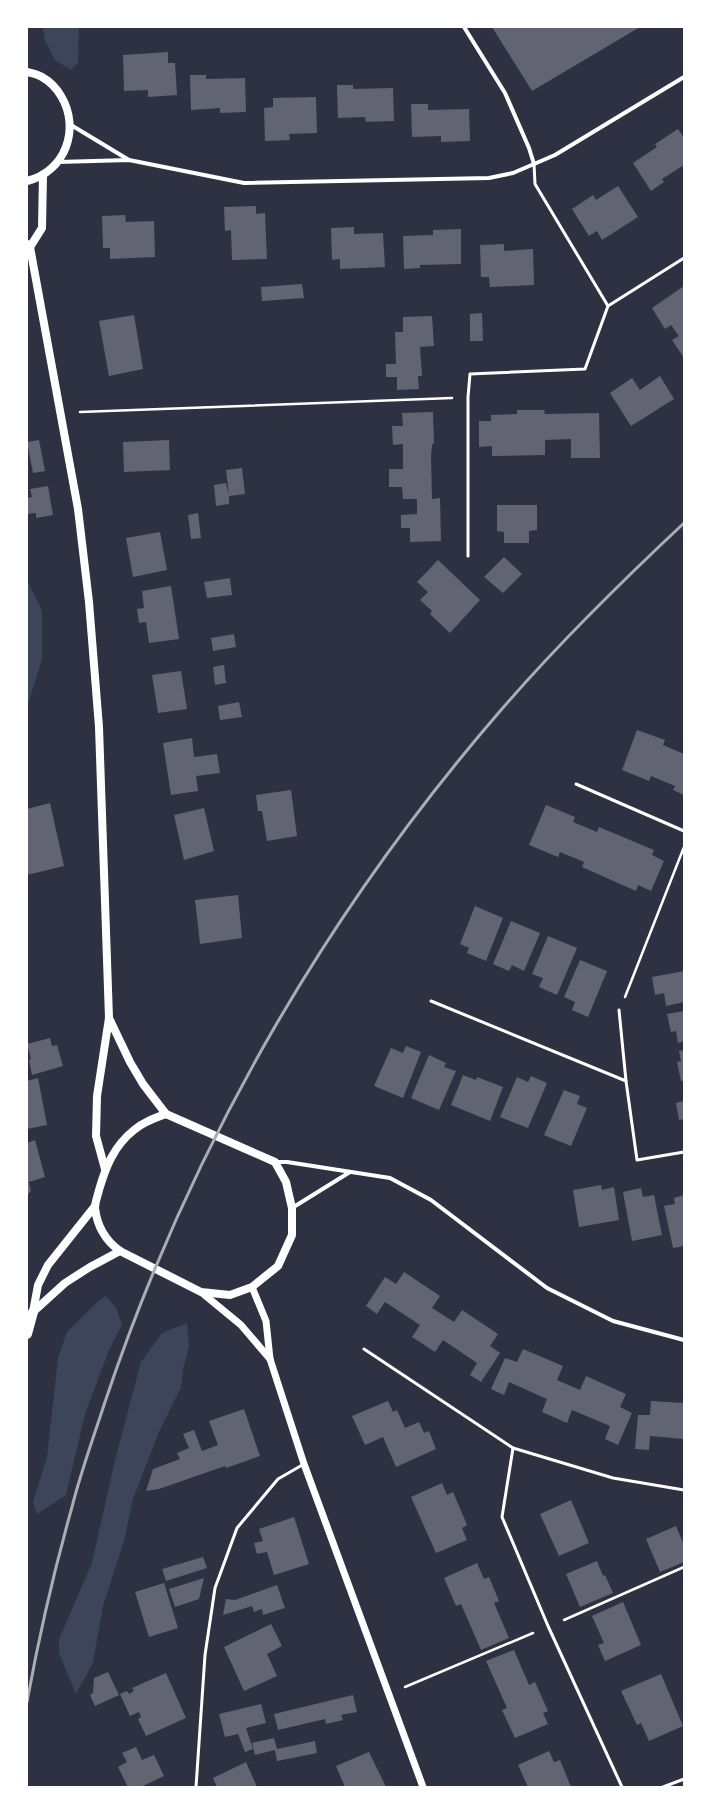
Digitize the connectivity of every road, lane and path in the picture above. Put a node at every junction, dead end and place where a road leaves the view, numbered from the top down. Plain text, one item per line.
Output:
1 (464, 27) edge
2 (27, 72) edge
3 (684, 77) edge
4 (71, 126) junction
5 (129, 160) junction
6 (58, 162) junction
7 (534, 164) junction
8 (43, 175) junction
9 (27, 181) edge
10 (29, 245) edge
11 (684, 258) edge
12 (608, 306) junction
13 (468, 397) junction
14 (59, 414) junction
15 (468, 556) dead end
16 (576, 784) dead end
17 (684, 831) edge
18 (684, 846) edge
19 (431, 1001) dead end
20 (619, 1010) joint
21 (109, 1018) junction
22 (626, 1081) junction
23 (166, 1114) junction
24 (684, 1152) edge
25 (275, 1162) junction
26 (105, 1169) junction
27 (350, 1172) junction
28 (95, 1206) junction
29 (292, 1208) junction
30 (120, 1251) junction
31 (252, 1288) junction
32 (201, 1292) junction
33 (33, 1312) junction
34 (27, 1334) edge
35 (684, 1340) edge
36 (364, 1349) dead end
37 (270, 1359) junction
38 (513, 1448) junction
39 (304, 1464) junction
40 (684, 1490) edge
41 (684, 1778) edge
42 (196, 1787) edge
43 (423, 1787) edge
44 (622, 1787) edge
45 (663, 1787) edge

1 - 7 street
2 - 4 main road
3 - 7 street
4 - 5 street
4 - 6 main road
5 - 6 street
5 - 7 street
6 - 8 main road
7 - 12 lane
8 - 9 main road
8 - 10 main road
10 - 14 main road
11 - 12 lane
12 - 13 lane
13 - 14 path
13 - 15 lane
14 - 21 main road
16 - 17 lane
18 - 20 path
19 - 22 lane
20 - 22 lane
21 - 23 main road
21 - 26 main road
22 - 24 lane
23 - 25 main road
23 - 26 main road
25 - 27 street
25 - 29 main road
26 - 28 main road
27 - 29 street
27 - 35 street
28 - 30 main road
28 - 33 main road
29 - 31 main road
30 - 32 main road
30 - 33 main road
31 - 32 main road
31 - 37 street
32 - 37 street
33 - 34 main road
36 - 38 lane
37 - 39 street
38 - 40 lane
38 - 44 lane
39 - 42 lane
39 - 43 street
41 - 45 lane

